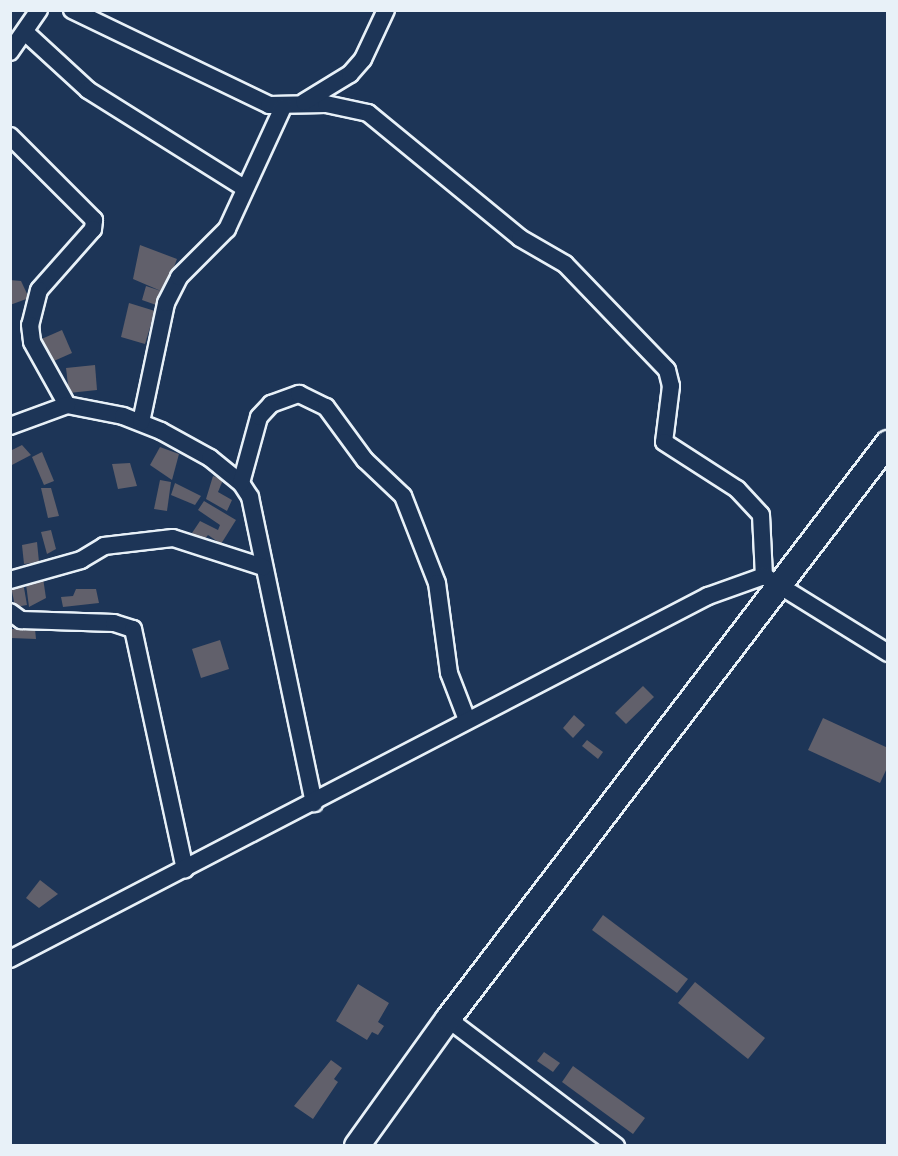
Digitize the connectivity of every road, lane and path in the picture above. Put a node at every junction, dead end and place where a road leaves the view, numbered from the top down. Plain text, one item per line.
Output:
1 (39, 10) edge
2 (72, 10) edge
3 (386, 10) edge
4 (25, 32) junction
5 (10, 52) edge
6 (291, 106) junction
7 (10, 136) edge
8 (244, 188) junction
9 (67, 405) junction
10 (141, 422) junction
11 (10, 426) edge
12 (888, 443) edge
13 (241, 483) junction
14 (263, 567) junction
15 (10, 580) edge
16 (772, 581) junction
17 (10, 612) edge
18 (888, 653) edge
19 (467, 720) junction
20 (314, 803) junction
21 (185, 869) junction
22 (10, 959) edge
23 (448, 1018) junction
24 (357, 1146) edge
25 (616, 1146) edge

1 - 4 street
2 - 6 street
3 - 6 street
4 - 5 street
4 - 8 street
6 - 8 street
6 - 16 street
7 - 9 street
8 - 10 street
9 - 10 street
9 - 11 street
10 - 13 street
12 - 16 street
13 - 14 street
13 - 19 street
14 - 15 street
14 - 20 street
16 - 18 street
16 - 19 street
16 - 23 street
17 - 21 street
19 - 20 street
20 - 21 street
21 - 22 street
23 - 24 street
23 - 25 street

